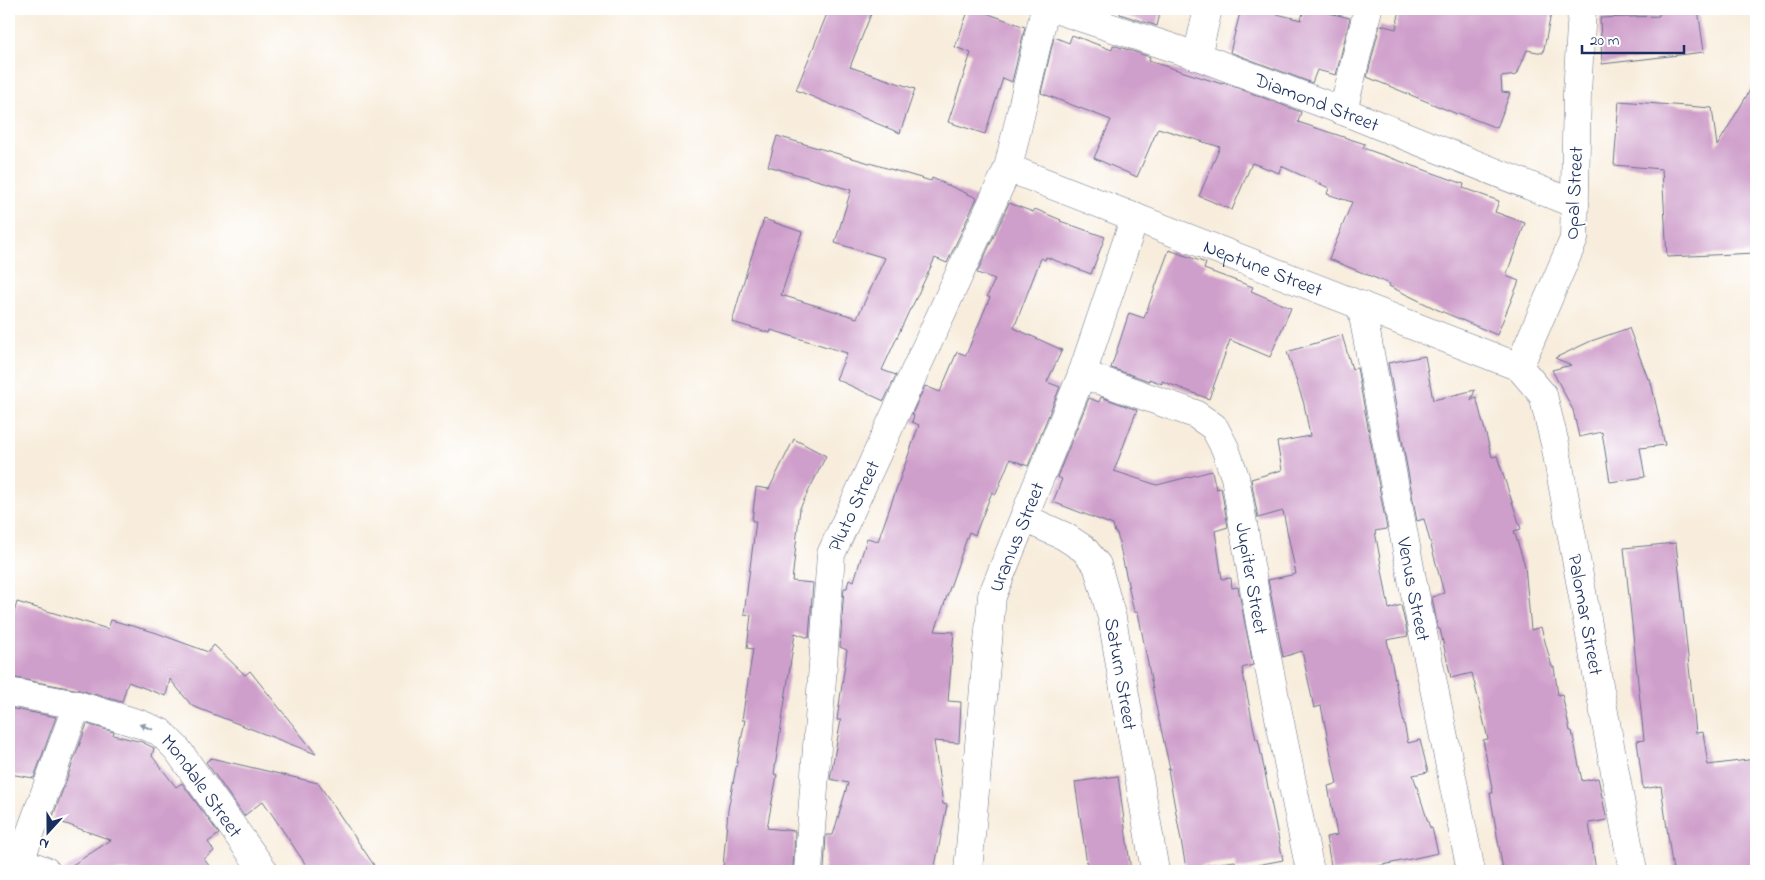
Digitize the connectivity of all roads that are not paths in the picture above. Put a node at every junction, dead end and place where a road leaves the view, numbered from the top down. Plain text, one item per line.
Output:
1 (1044, 9) edge
2 (1056, 9) edge
3 (1208, 9) edge
4 (1368, 9) edge
5 (1582, 9) edge
6 (1197, 56) junction
7 (1343, 111) junction
8 (1008, 168) junction
9 (1575, 204) junction
10 (1135, 217) junction
11 (1361, 305) junction
12 (1519, 367) junction
13 (1082, 374) junction
14 (1024, 518) junction
15 (9, 692) edge
16 (77, 705) junction
17 (14, 860) edge
18 (46, 871) edge
19 (264, 871) edge
20 (808, 871) edge
21 (968, 871) edge
22 (1155, 871) edge
23 (1310, 871) edge
24 (1471, 871) edge
25 (1633, 871) edge

1 - 8 street, Pluto Street
2 - 6 street, Diamond Street
3 - 6 street
4 - 7 street
5 - 9 street, Opal Street
6 - 7 street, Diamond Street
7 - 9 street, Diamond Street
8 - 10 street, Neptune Street
8 - 20 street, Pluto Street
9 - 12 street, Opal Street
10 - 11 street, Neptune Street
10 - 13 street, Uranus Street
11 - 12 street, Neptune Street
11 - 24 street, Venus Street
12 - 25 street, Palomar Street
13 - 14 street, Uranus Street
13 - 23 street, Jupiter Street
14 - 21 street, Uranus Street
14 - 22 street, Saturn Street
15 - 16 street, Mondale Street
16 - 17 street
19 -> 16 street, Mondale Street
17 - 18 street

